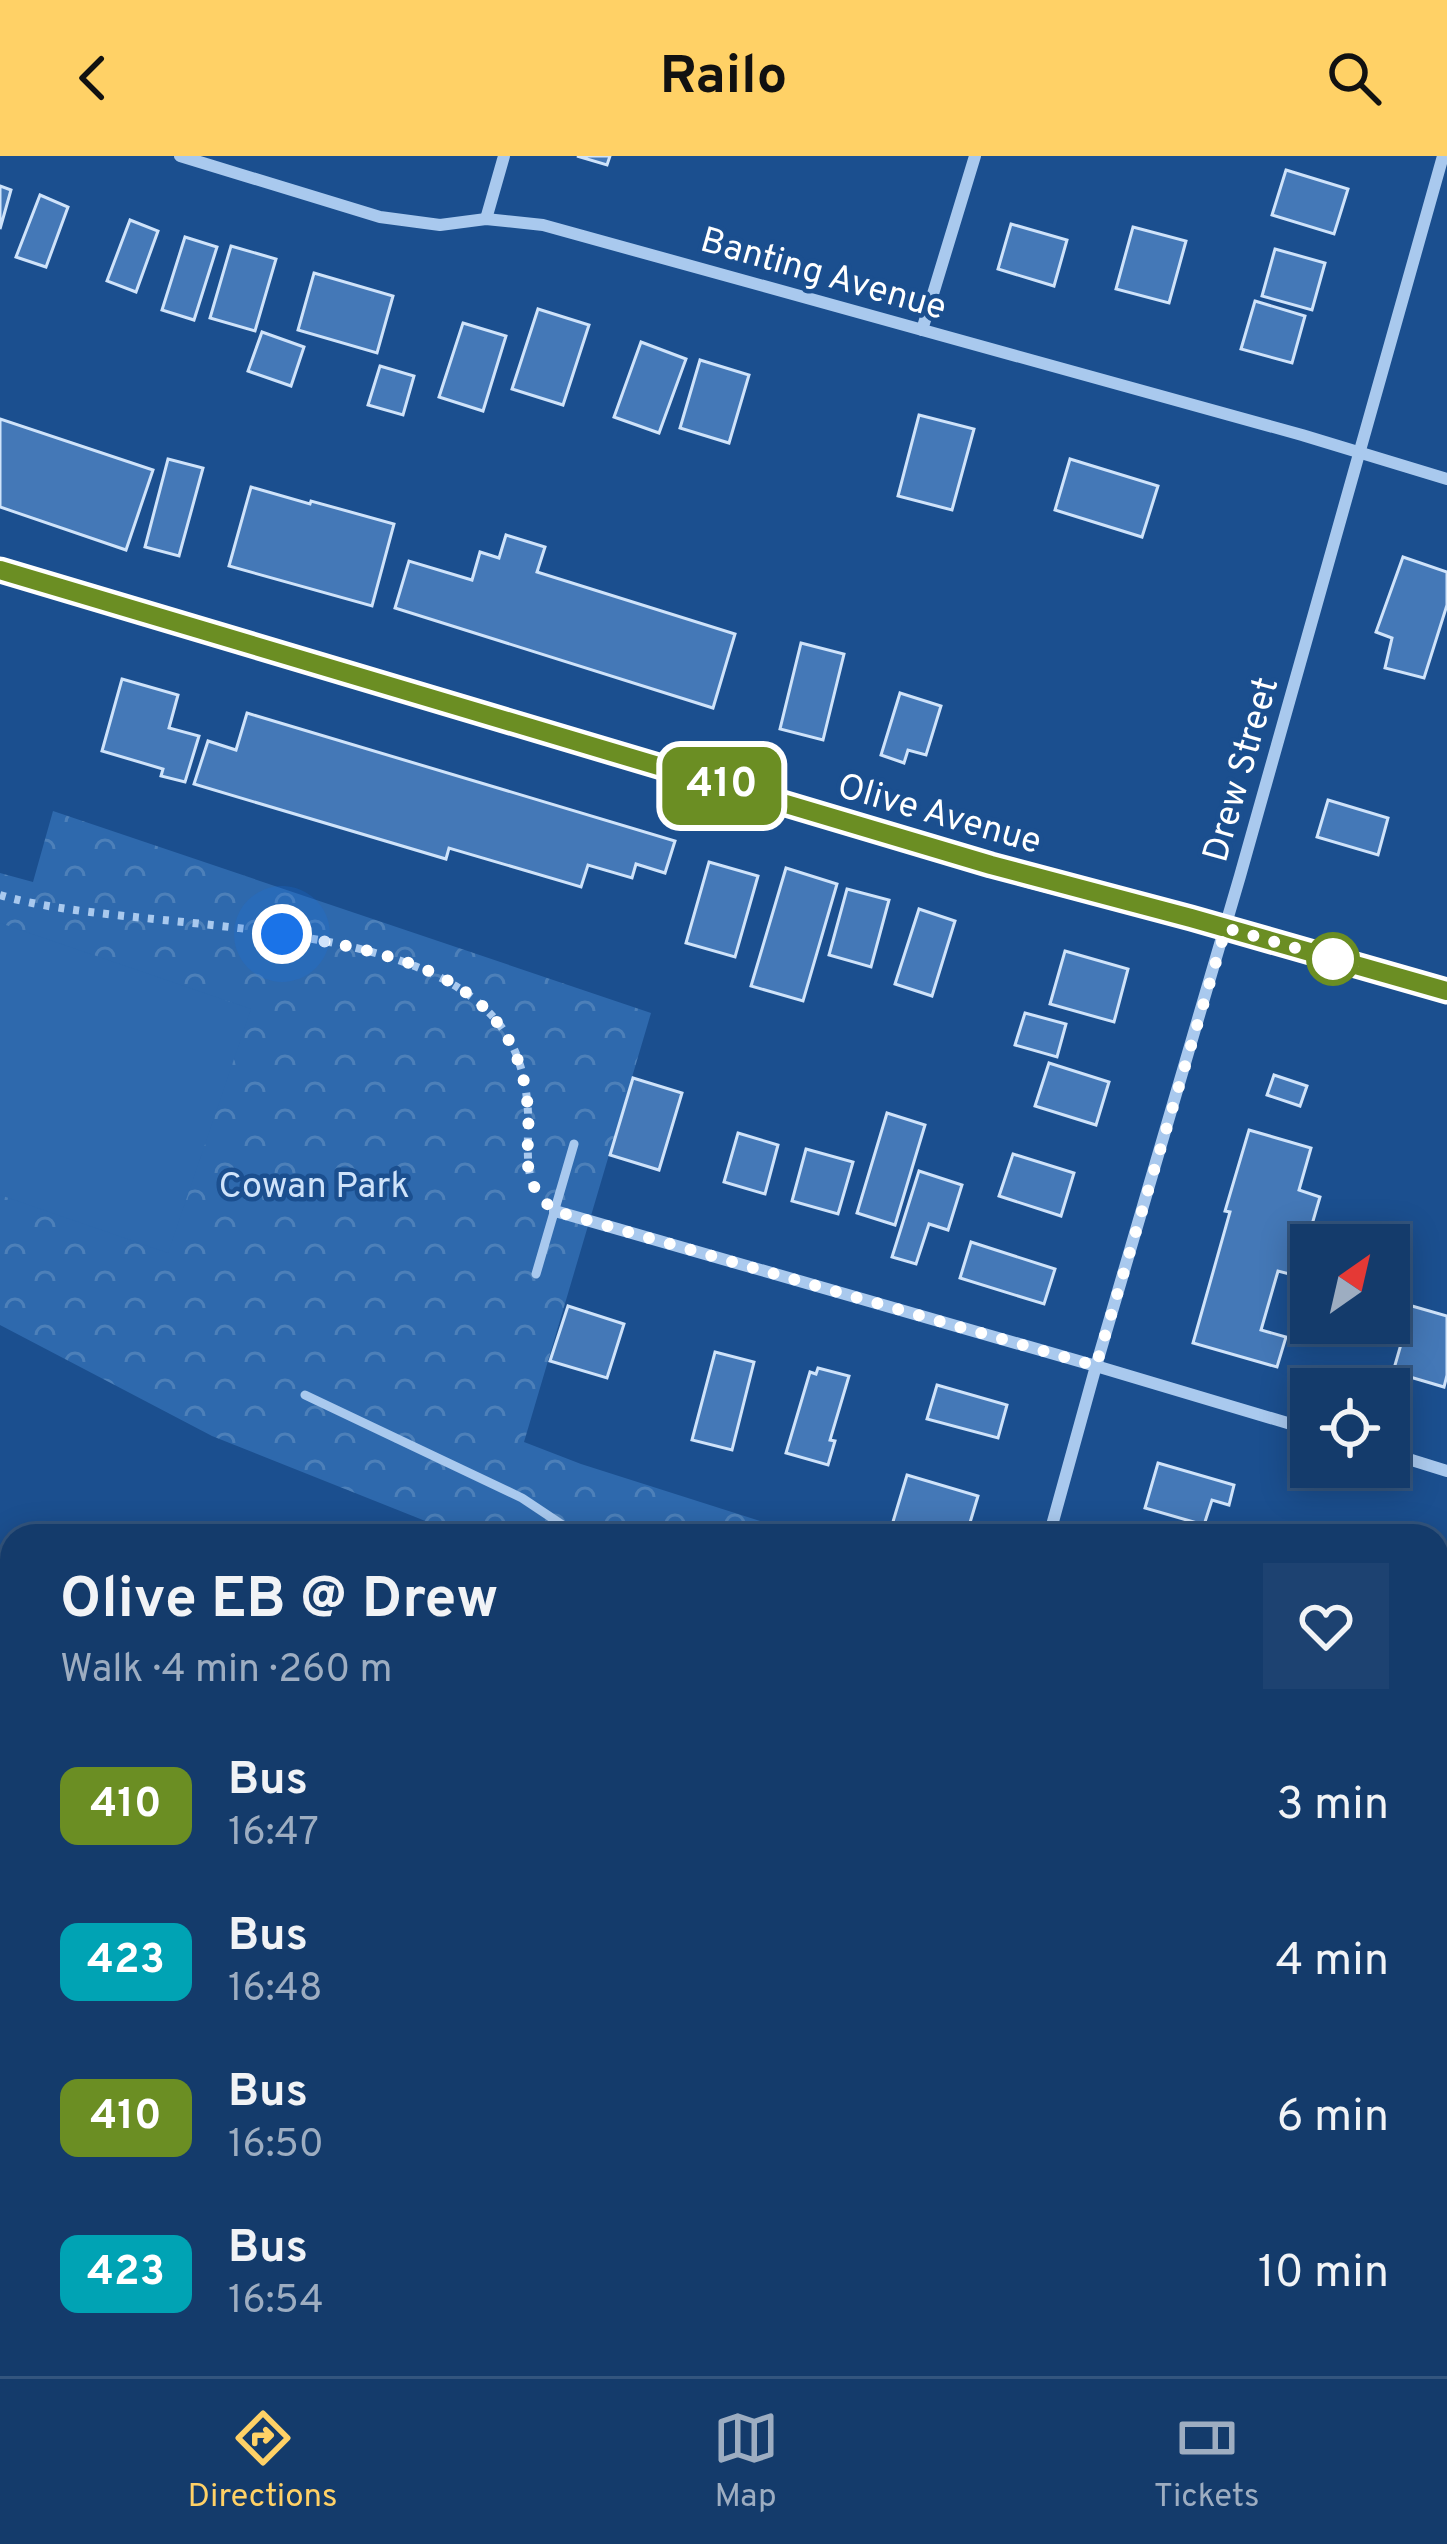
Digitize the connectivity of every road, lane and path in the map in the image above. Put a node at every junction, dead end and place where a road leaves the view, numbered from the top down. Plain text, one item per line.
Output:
1 (181, 156) edge
2 (504, 156) edge
3 (975, 156) edge
4 (1443, 156) edge
5 (486, 219) junction
6 (922, 330) junction
7 (1359, 452) junction
8 (1447, 478) edge
9 (0, 570) edge
10 (0, 895) edge
11 (1226, 928) junction
12 (1447, 992) edge
13 (574, 1144) dead end
14 (555, 1211) junction
15 (536, 1274) dead end
16 (1096, 1366) junction
17 (305, 1394) dead end
18 (1290, 1424) edge
19 (1410, 1460) edge
20 (1447, 1471) edge
21 (561, 1524) edge
22 (1052, 1524) edge

1 - 5 street, Banting Avenue
2 - 5 street
3 - 6 street
4 - 7 street, Drew Street
5 - 6 street, Banting Avenue
6 - 7 street, Banting Avenue
7 - 8 street, Banting Avenue
7 - 11 street, Drew Street
9 - 11 main road, Olive Avenue
10 - 14 path
11 - 12 main road, Olive Avenue
11 - 16 street, Drew Street
13 - 14 lane
14 - 15 lane
14 - 16 street
16 - 18 street
16 - 22 street, Drew Street
17 - 21 lane
19 - 20 street

